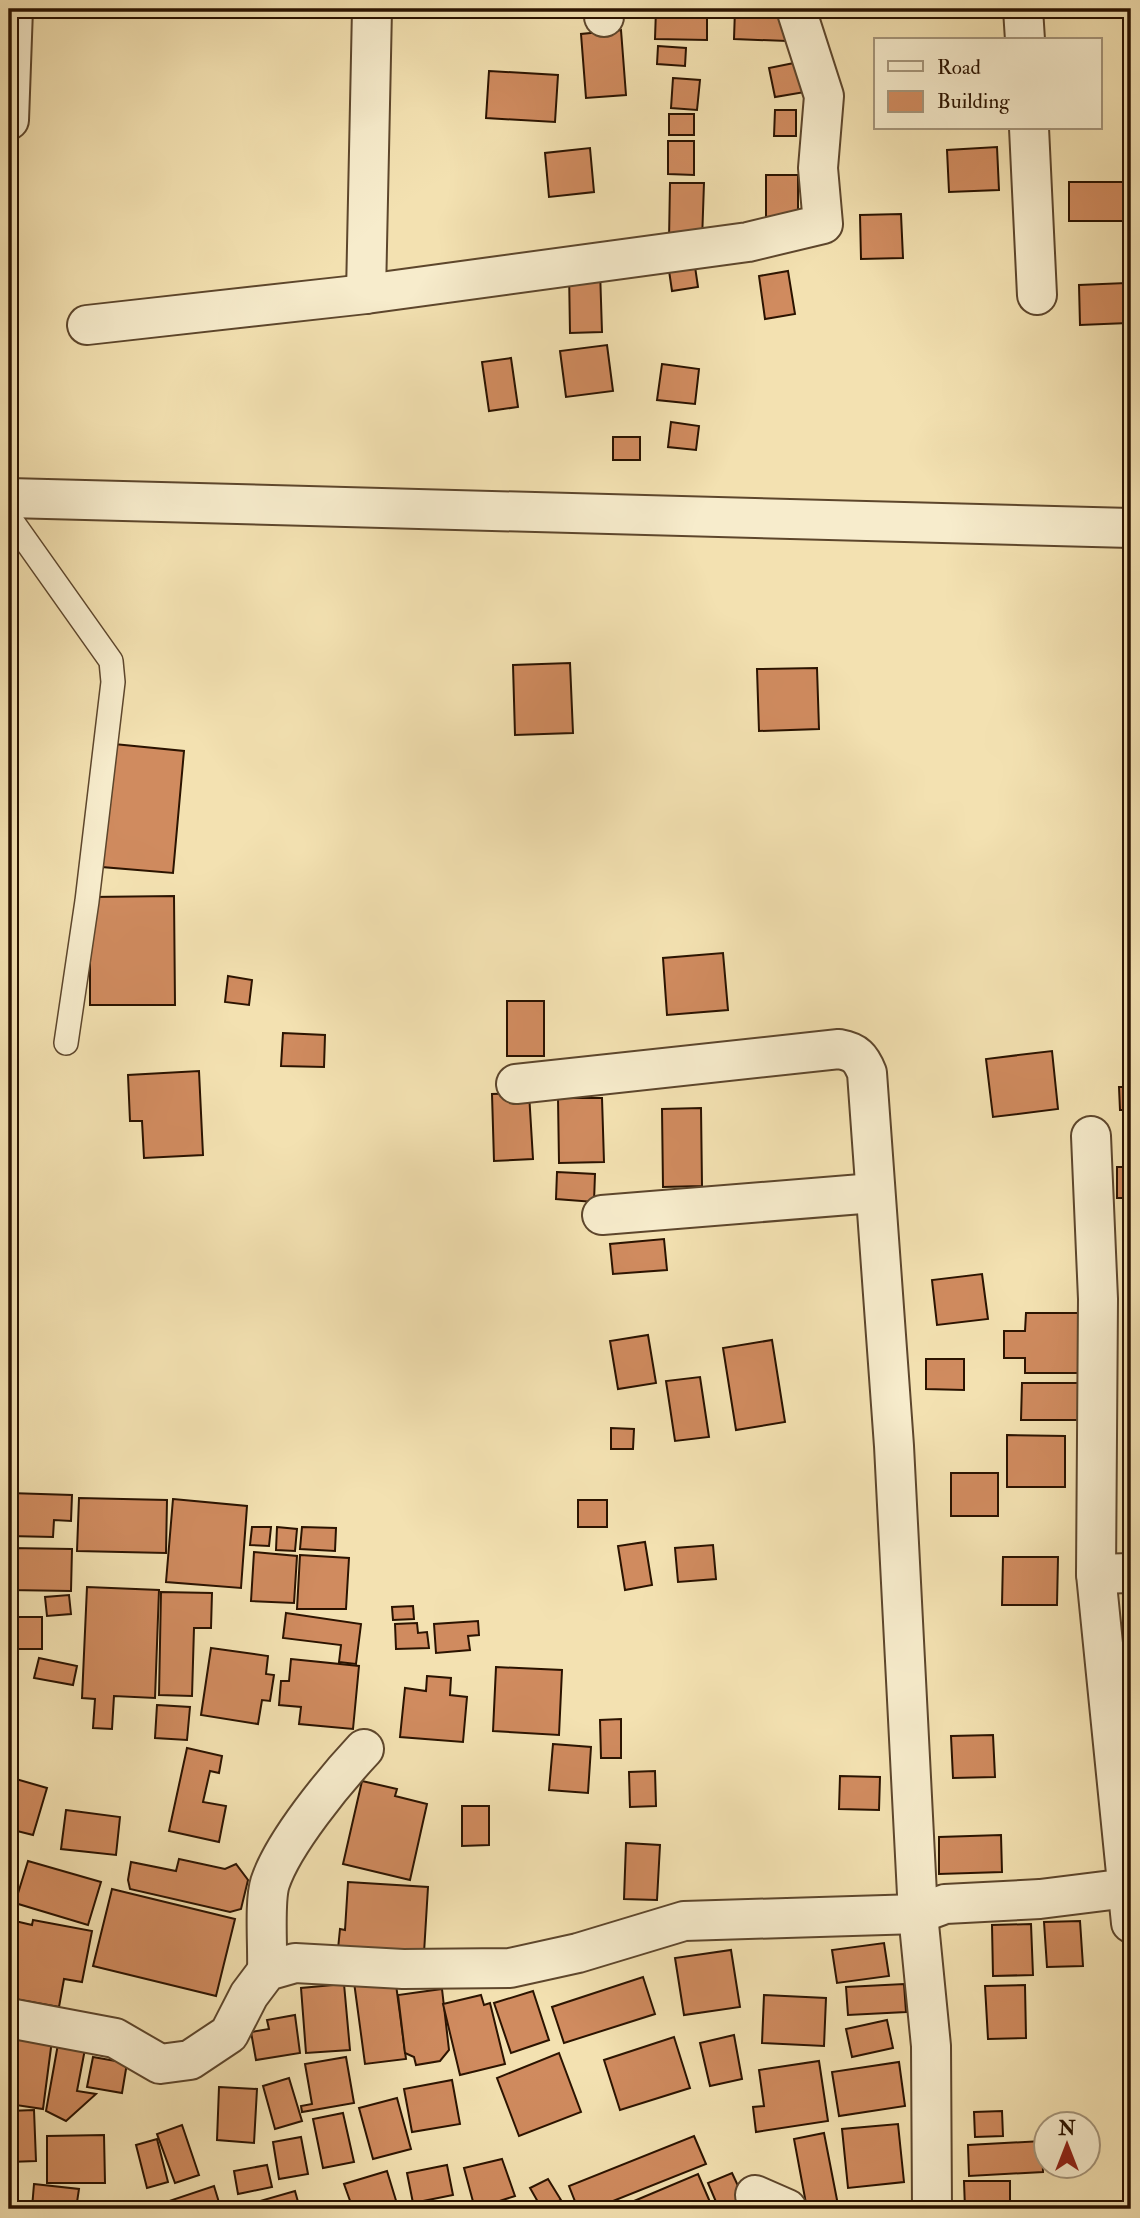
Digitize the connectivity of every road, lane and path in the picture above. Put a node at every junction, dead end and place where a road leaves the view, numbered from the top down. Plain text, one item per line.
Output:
1 (13, 9) edge
2 (372, 9) edge
3 (796, 9) edge
4 (1023, 9) edge
5 (1025, 38) edge
6 (9, 120) edge
7 (1029, 130) edge
8 (366, 294) junction
9 (1037, 295) dead end
10 (87, 325) dead end
11 (9, 498) edge
12 (9, 517) edge
13 (1131, 528) edge
14 (66, 1043) dead end
15 (516, 1083) dead end
16 (1091, 1136) dead end
17 (874, 1193) junction
18 (602, 1215) dead end
19 (1113, 1574) edge
20 (364, 1749) dead end
21 (1128, 1883) junction
22 (918, 1914) junction
23 (1131, 1923) edge
24 (267, 1971) junction
25 (9, 2018) edge
26 (932, 2209) edge

1 - 6 street
2 - 8 street
3 - 8 street
4 - 5 street
7 - 9 street
8 - 10 street
11 - 13 street
12 - 14 lane
15 - 17 street
16 - 19 street
17 - 18 street
17 - 22 street
19 - 21 street
20 - 24 street
21 - 22 street
21 - 23 street
22 - 24 street
22 - 26 street
24 - 25 street

